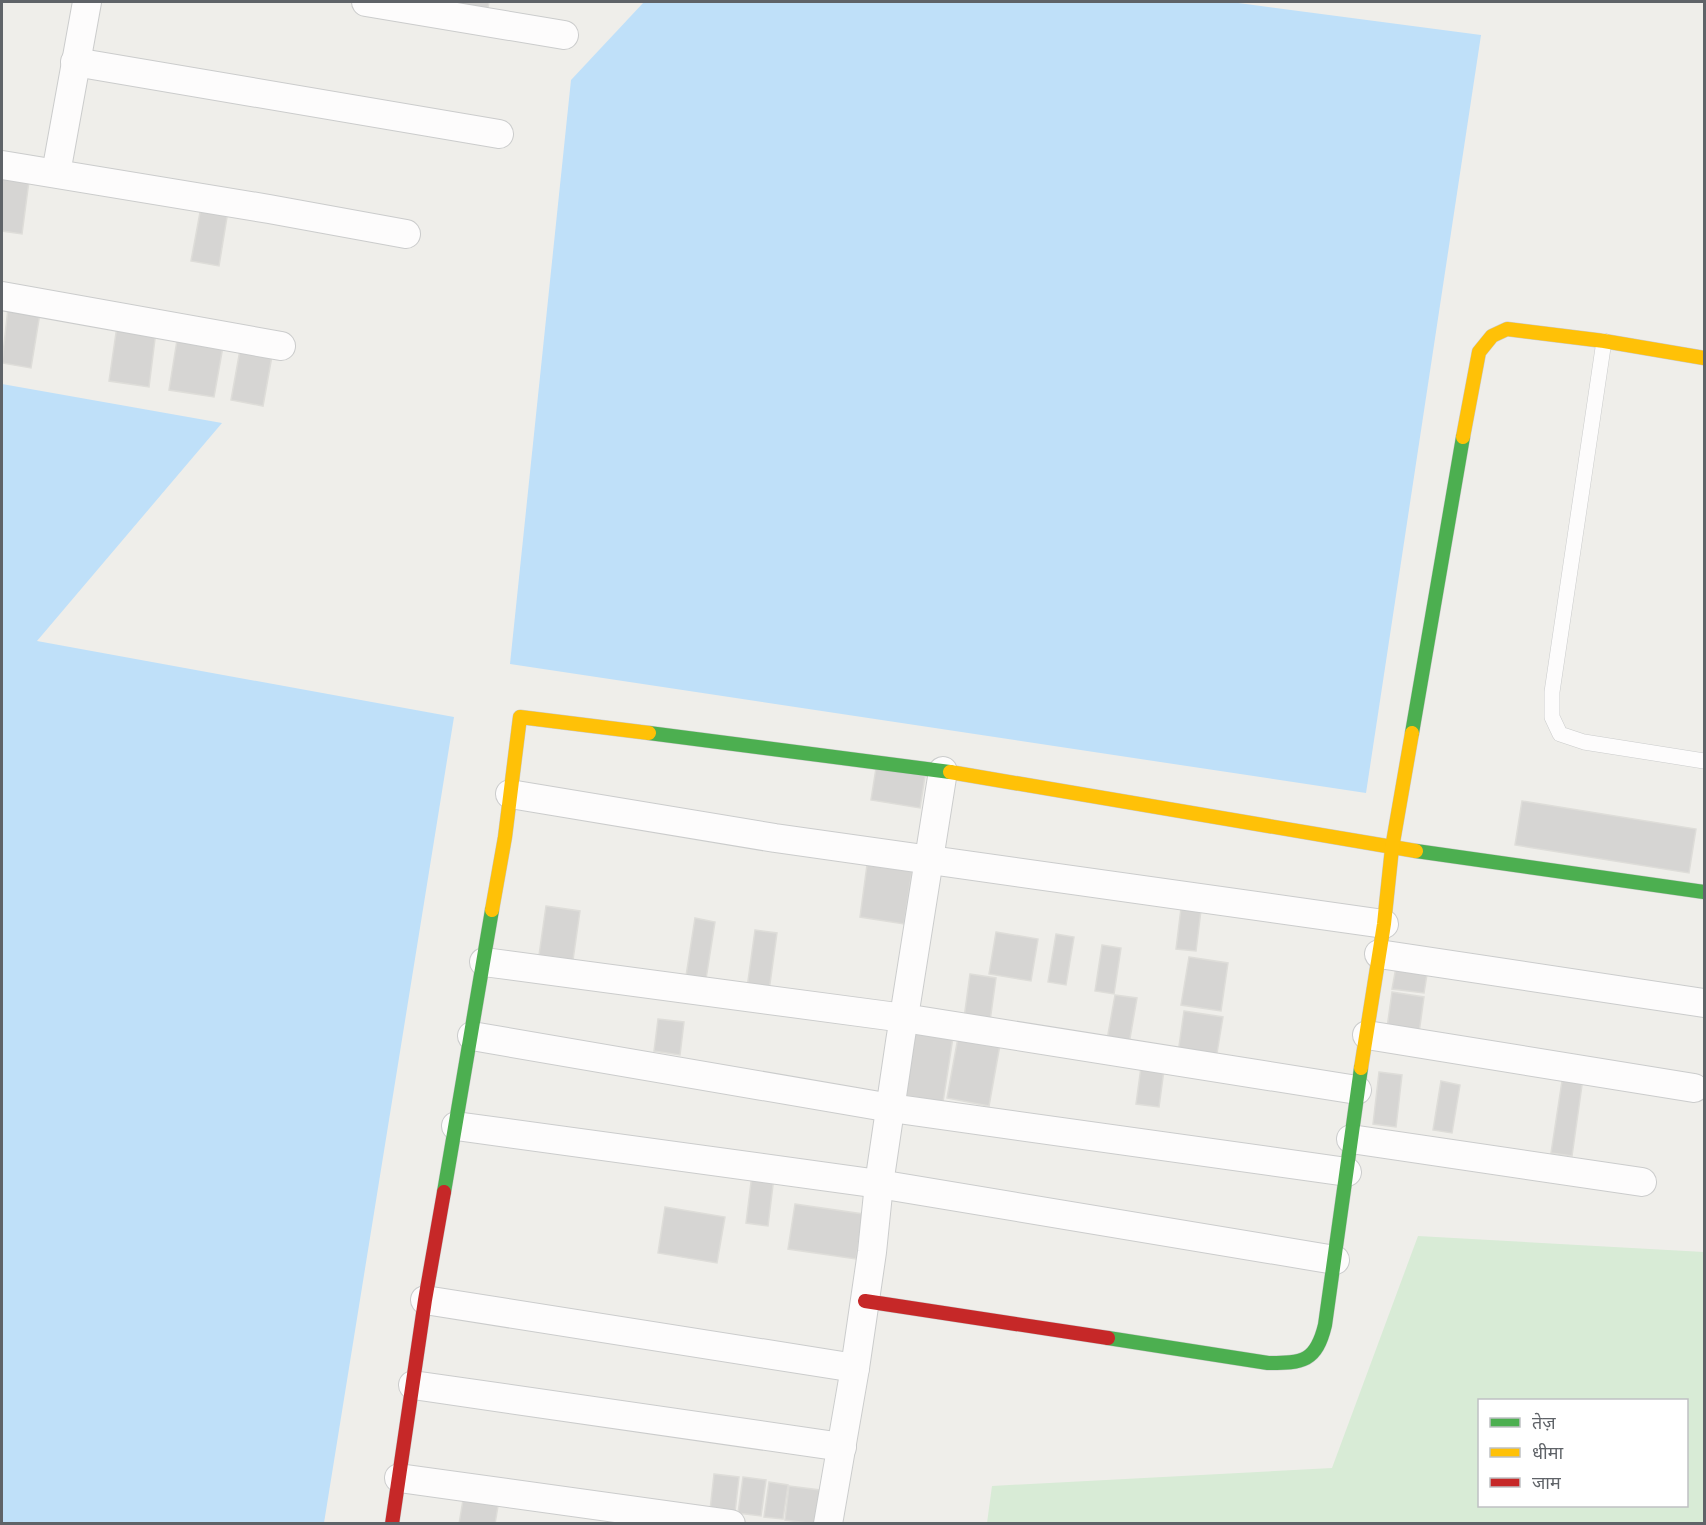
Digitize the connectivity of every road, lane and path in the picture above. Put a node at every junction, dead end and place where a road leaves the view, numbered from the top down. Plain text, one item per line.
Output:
1 (87, 2) edge
2 (366, 2) edge
3 (564, 35) dead end
4 (75, 62) junction
5 (499, 134) dead end
6 (2, 165) edge
7 (56, 173) junction
8 (406, 234) dead end
9 (2, 296) edge
10 (1604, 341) junction
11 (281, 346) dead end
12 (1704, 358) edge
13 (1704, 761) edge
14 (944, 771) junction
15 (510, 794) junction
16 (1392, 848) junction
17 (929, 860) junction
18 (1704, 892) edge
19 (1384, 924) junction
20 (1378, 954) junction
21 (484, 962) junction
22 (1704, 1003) edge
23 (904, 1018) junction
24 (471, 1035) junction
25 (1367, 1035) junction
26 (1694, 1088) dead end
27 (1357, 1090) junction
28 (891, 1108) junction
29 (456, 1126) junction
30 (1351, 1139) junction
31 (1347, 1172) junction
32 (1641, 1182) dead end
33 (879, 1184) junction
34 (1335, 1260) junction
35 (425, 1300) junction
36 (865, 1302) junction
37 (855, 1368) junction
38 (413, 1385) junction
39 (842, 1447) junction
40 (399, 1478) junction
41 (392, 1524) edge
42 (731, 1524) edge
43 (828, 1524) edge

1 - 4 street
2 - 3 street
4 - 5 street
4 - 7 street
6 - 7 street
7 - 8 street
9 - 11 street
10 - 12 street
10 - 13 lane
10 - 16 street
14 - 15 street
14 - 16 street
14 - 17 street
15 - 17 street
15 - 21 street
16 - 18 street
16 - 19 street
17 - 19 street
17 - 23 street
19 - 20 street
20 - 22 street
20 - 25 street
21 - 23 street
21 - 24 street
23 - 27 street
23 - 28 street
24 - 28 street
24 - 29 street
25 - 26 street
25 - 27 street
27 - 30 street
28 - 31 street
28 - 33 street
29 - 33 street
29 - 35 street
30 - 31 street
30 - 32 street
31 - 34 street
33 - 34 street
33 - 36 street
34 - 36 street
35 - 37 street
35 - 38 street
36 - 37 street
37 - 39 street
38 - 39 street
38 - 40 street
39 - 43 street
40 - 41 street
40 - 42 street

